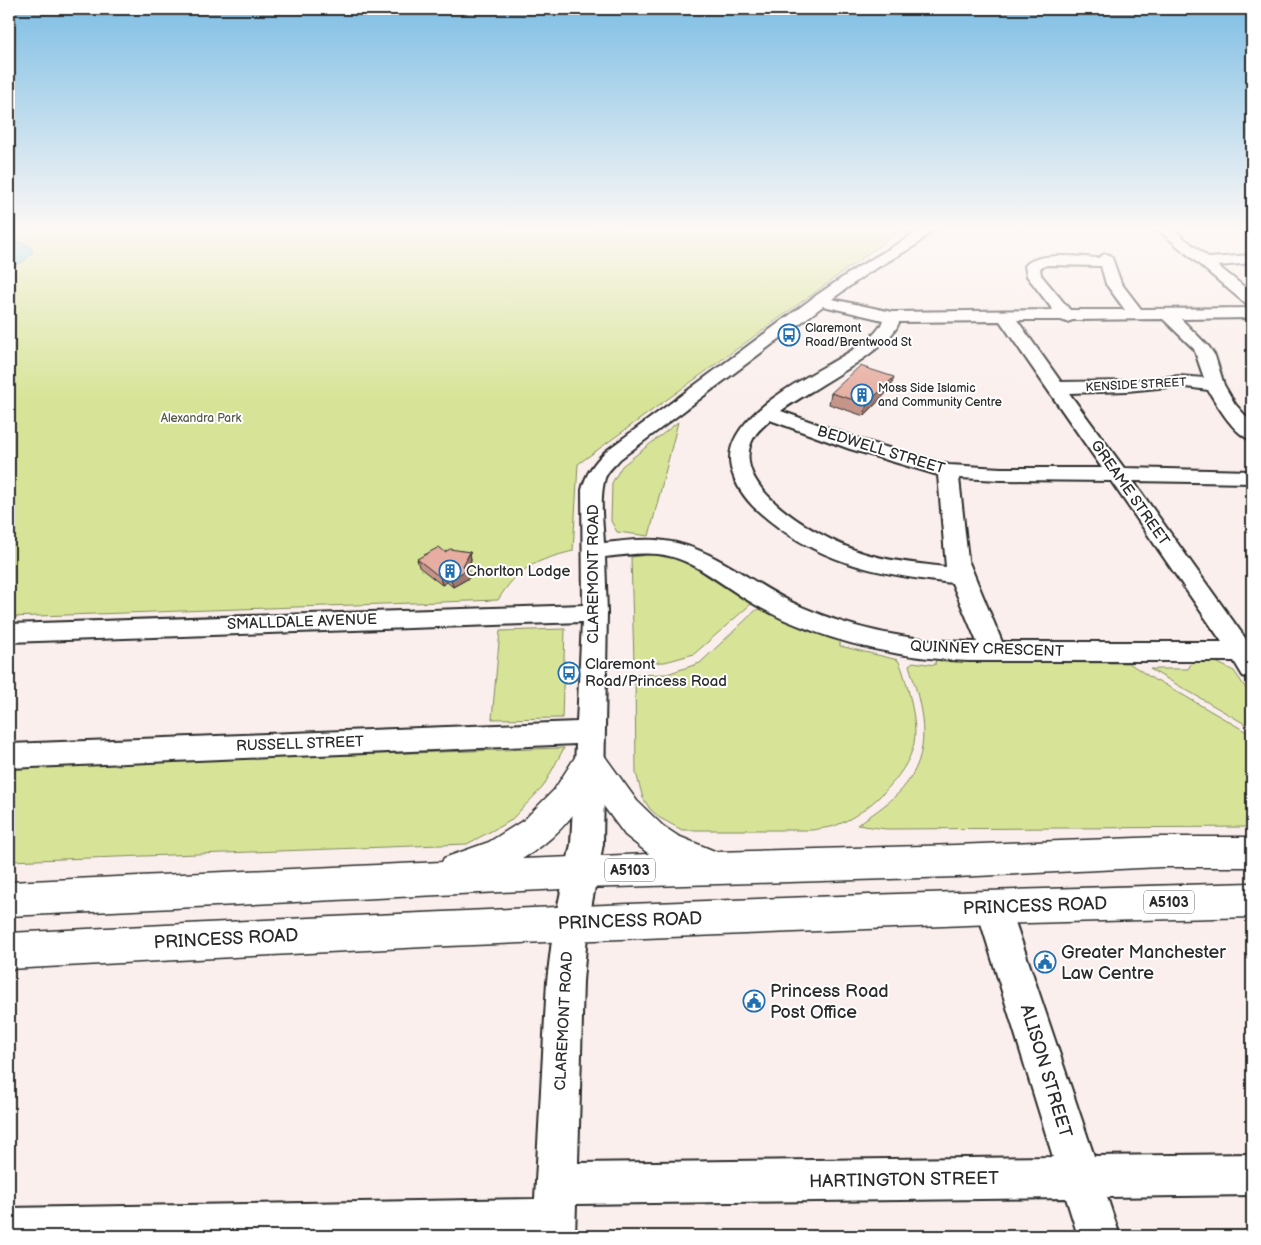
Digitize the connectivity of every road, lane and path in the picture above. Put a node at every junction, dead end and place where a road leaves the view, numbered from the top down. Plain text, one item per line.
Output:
1 (841, 285) edge
2 (1041, 285) edge
3 (1115, 285) edge
4 (1234, 285) edge
5 (820, 300) junction
6 (1252, 301) edge
7 (1252, 313) edge
8 (1167, 314) junction
9 (1137, 315) junction
10 (892, 317) junction
11 (1006, 317) junction
12 (1067, 317) junction
13 (1216, 384) junction
14 (1056, 388) junction
15 (768, 413) junction
16 (1252, 434) edge
17 (948, 471) junction
18 (1116, 475) junction
19 (1252, 477) edge
20 (594, 552) junction
21 (961, 576) junction
22 (595, 613) junction
23 (9, 632) edge
24 (993, 651) junction
25 (1249, 657) edge
26 (590, 746) junction
27 (9, 756) edge
28 (1252, 852) edge
29 (718, 868) junction
30 (582, 872) junction
31 (380, 882) junction
32 (9, 899) edge
33 (1252, 900) edge
34 (993, 906) junction
35 (571, 924) junction
36 (9, 951) edge
37 (1252, 1175) edge
38 (1079, 1177) junction
39 (555, 1213) edge
40 (9, 1229) edge
41 (1099, 1236) edge

1 - 5 street, CLAREMONT ROAD
2 - 12 street
3 - 9 street
4 - 6 street
5 - 10 street
5 - 20 street, CLAREMONT ROAD
7 - 8 street
8 - 9 street
8 - 13 street
9 - 12 street
10 - 11 street
10 - 15 street
11 - 12 street
11 - 14 street, GREAME STREET
13 - 14 street, KENSIDE STREET
13 - 16 street
14 - 18 street, GREAME STREET
15 - 17 street, BEDWELL STREET
15 - 21 street
17 - 18 street, BEDWELL STREET
17 - 21 street
18 - 19 street, BEDWELL STREET
18 - 25 street, GREAME STREET
20 - 22 street, CLAREMONT ROAD
20 - 24 street, QUINNEY CRESCENT
21 - 24 street
22 - 23 street, SMALLDALE AVENUE
22 - 26 street, CLAREMONT ROAD
24 - 25 street, QUINNEY CRESCENT
26 - 27 street, RUSSELL STREET
26 - 29 highway
26 - 30 street, CLAREMONT ROAD
26 - 31 highway
28 - 29 highway, A5103
29 - 30 highway, A5103
30 - 31 highway, A5103
30 - 35 street, CLAREMONT ROAD
31 - 32 highway, A5103
33 - 34 highway, PRINCESS ROAD / A5103
34 - 35 highway, PRINCESS ROAD / A5103
34 - 38 street, ALISON STREET
35 - 36 highway, PRINCESS ROAD / A5103
35 - 39 street, CLAREMONT ROAD
37 - 38 street, HARTINGTON STREET
38 - 39 street, HARTINGTON STREET
38 - 41 street, ALISON STREET
39 - 40 street, HARTINGTON STREET

